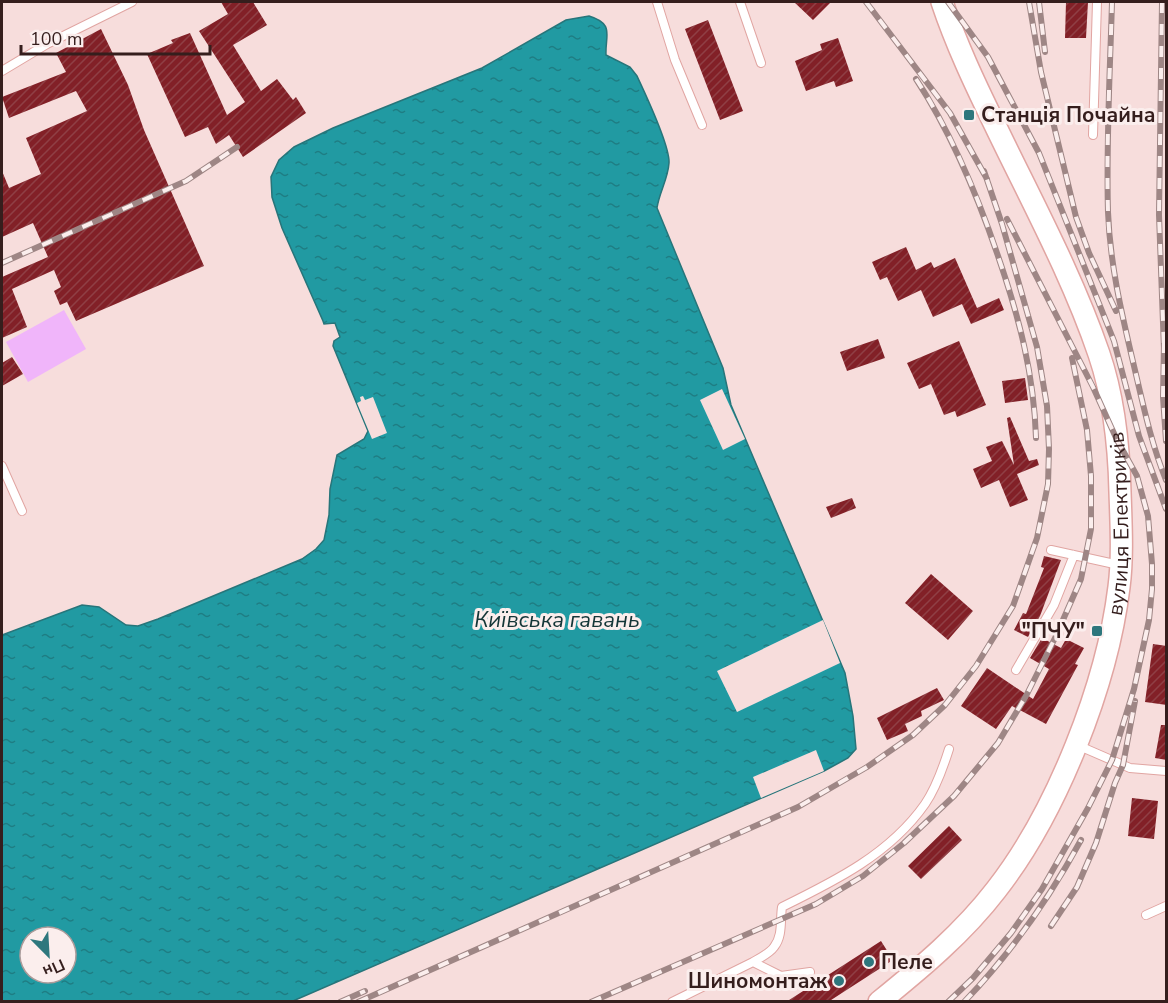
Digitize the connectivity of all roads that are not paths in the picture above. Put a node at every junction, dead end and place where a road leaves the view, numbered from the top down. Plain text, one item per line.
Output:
1 (132, 2) edge
2 (657, 2) edge
3 (740, 2) edge
4 (942, 2) edge
5 (1097, 2) edge
6 (761, 63) dead end
7 (2, 71) edge
8 (702, 125) dead end
9 (1093, 135) dead end
10 (2, 466) edge
11 (22, 511) dead end
12 (1051, 550) dead end
13 (1074, 555) junction
14 (1120, 565) junction
15 (1016, 670) dead end
16 (1076, 744) junction
17 (949, 749) dead end
18 (1167, 771) edge
19 (1167, 906) edge
20 (1146, 915) dead end
21 (753, 962) junction
22 (810, 972) dead end
23 (672, 1002) edge
24 (879, 1002) edge

1 - 7 lane
2 - 8 lane
3 - 6 lane
4 - 14 street, вулиця Електриків
5 - 9 lane
10 - 11 lane
12 - 13 lane
13 - 14 lane
13 - 15 lane
14 - 16 street, вулиця Електриків
16 - 18 lane
16 - 24 street, вулиця Електриків
17 - 21 lane
19 - 20 lane
21 - 22 lane
21 - 23 lane

